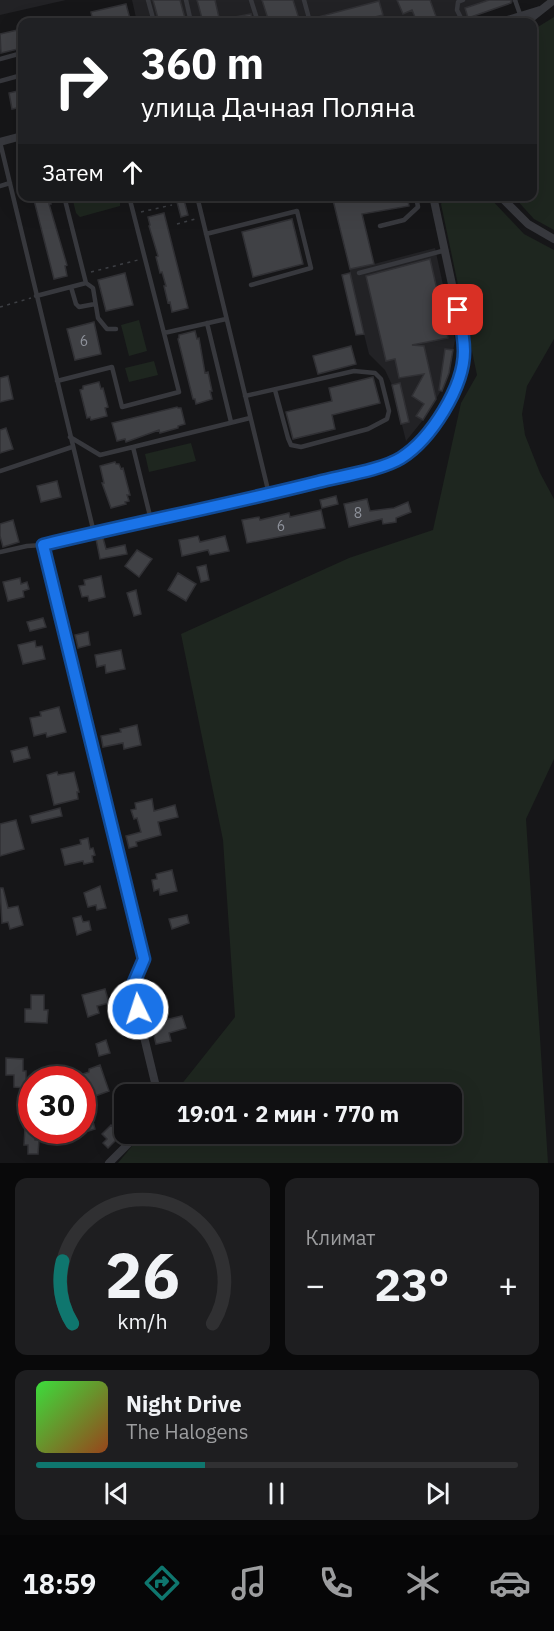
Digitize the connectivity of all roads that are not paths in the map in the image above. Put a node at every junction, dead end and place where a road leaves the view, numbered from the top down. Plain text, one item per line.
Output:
1 (148, 0) edge
2 (186, 0) edge
3 (251, 0) edge
4 (304, 0) edge
5 (463, 0) edge
6 (515, 0) edge
7 (554, 0) edge
8 (153, 18) edge
9 (190, 18) edge
10 (257, 18) edge
11 (309, 18) edge
12 (461, 18) edge
13 (523, 18) edge
14 (527, 18) edge
15 (18, 54) edge
16 (0, 59) edge
17 (18, 76) edge
18 (0, 81) edge
19 (18, 137) edge
20 (0, 141) edge
21 (10, 183) junction
22 (0, 186) edge
23 (65, 201) edge
24 (130, 201) edge
25 (198, 201) edge
26 (417, 201) edge
27 (436, 201) edge
28 (505, 201) edge
29 (380, 226) dead end
30 (206, 234) junction
31 (554, 239) edge
32 (446, 250) junction
33 (359, 273) dead end
34 (86, 283) junction
35 (251, 285) dead end
36 (71, 287) junction
37 (36, 296) junction
38 (95, 304) junction
39 (226, 319) junction
40 (207, 323) junction
41 (116, 329) dead end
42 (164, 333) junction
43 (57, 381) junction
44 (275, 390) junction
45 (245, 396) junction
46 (250, 418) junction
47 (231, 422) junction
48 (70, 437) junction
49 (72, 447) junction
50 (133, 447) junction
51 (0, 471) edge
52 (269, 494) junction
53 (151, 520) junction
54 (93, 533) junction
55 (43, 545) junction
56 (0, 552) edge
57 (155, 1084) edge
58 (128, 1144) edge
59 (109, 1163) edge

1 - 8 lane
2 - 9 lane
3 - 10 lane
4 - 11 lane
5 - 12 lane
6 - 13 lane
7 - 14 street
15 - 16 lane
17 - 18 lane
19 - 20 street
20 - 21 lane
21 - 22 lane
21 - 37 lane
23 - 34 lane
24 - 42 lane
25 - 30 lane
26 - 29 lane
27 - 32 street
28 - 31 street
30 - 35 lane
30 - 39 lane
32 - 33 lane
32 - 52 street
34 - 36 lane
34 - 38 lane
36 - 37 lane
36 - 38 lane
37 - 43 lane
38 - 41 lane
39 - 40 lane
39 - 45 lane
40 - 42 lane
40 - 47 lane
42 - 43 lane
43 - 48 lane
44 - 44 lane
44 - 45 lane
45 - 46 lane
46 - 47 lane
46 - 52 lane
47 - 50 lane
48 - 49 lane
48 - 50 lane
49 - 51 lane
49 - 54 lane
50 - 53 lane
52 - 53 street
53 - 54 street
54 - 55 street
55 - 56 lane
55 - 57 street
58 - 59 street

